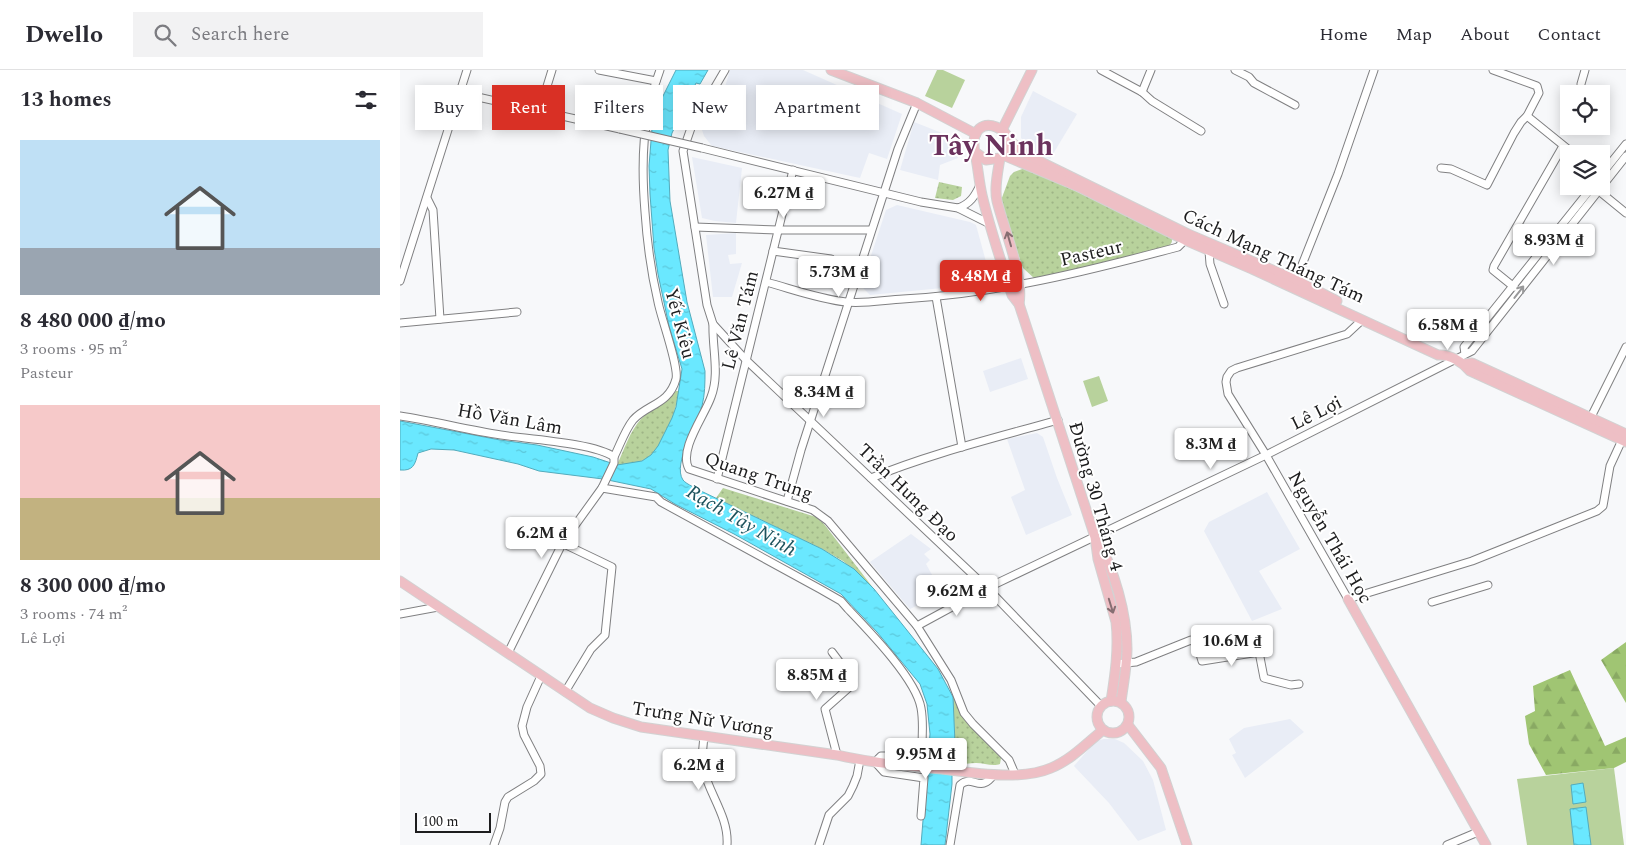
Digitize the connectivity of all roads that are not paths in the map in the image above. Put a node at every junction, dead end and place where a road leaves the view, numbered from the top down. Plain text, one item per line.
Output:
1 (467, 70) edge
2 (552, 70) edge
3 (599, 70) edge
4 (660, 70) edge
5 (725, 70) edge
6 (831, 70) edge
7 (1032, 70) edge
8 (1101, 70) edge
9 (1152, 70) edge
10 (1237, 70) edge
11 (1374, 70) edge
12 (1493, 70) edge
13 (1585, 70) edge
14 (656, 81) junction
15 (1581, 84) dead end
16 (463, 85) edge
17 (547, 85) edge
18 (1142, 92) junction
19 (482, 99) edge
20 (917, 104) junction
21 (1295, 105) dead end
22 (1527, 116) junction
23 (449, 130) edge
24 (1002, 130) junction
25 (1201, 132) dead end
26 (976, 134) junction
27 (1008, 139) junction
28 (1626, 144) edge
29 (1562, 145) edge
30 (1560, 151) edge
31 (975, 152) junction
32 (1626, 156) edge
33 (1001, 157) junction
34 (1610, 166) edge
35 (1441, 168) dead end
36 (793, 170) junction
37 (1610, 170) edge
38 (980, 185) junction
39 (884, 192) junction
40 (1591, 195) edge
41 (1604, 195) edge
42 (427, 198) junction
43 (958, 208) junction
44 (1626, 213) edge
45 (990, 224) junction
46 (695, 227) junction
47 (778, 230) junction
48 (871, 230) junction
49 (1562, 232) junction
50 (1186, 237) junction
51 (1211, 247) junction
52 (773, 251) junction
53 (831, 259) dead end
54 (1271, 273) junction
55 (1296, 280) junction
56 (400, 281) edge
57 (766, 282) junction
58 (1019, 285) junction
59 (1009, 287) junction
60 (1514, 287) junction
61 (936, 297) junction
62 (849, 302) junction
63 (1019, 304) junction
64 (1224, 304) dead end
65 (1505, 304) junction
66 (517, 312) dead end
67 (1363, 317) junction
68 (440, 319) junction
69 (400, 323) edge
70 (713, 324) junction
71 (1626, 347) edge
72 (746, 360) junction
73 (1459, 362) junction
74 (400, 416) edge
75 (1591, 417) junction
76 (811, 420) junction
77 (1058, 420) junction
78 (1625, 437) edge
79 (962, 447) junction
80 (1266, 455) junction
81 (614, 460) junction
82 (871, 478) junction
83 (717, 479) junction
84 (604, 485) junction
85 (787, 501) junction
86 (1095, 536) junction
87 (562, 544) junction
88 (400, 581) edge
89 (1488, 585) dead end
90 (987, 588) junction
91 (1348, 600) junction
92 (1432, 602) dead end
93 (438, 607) junction
94 (400, 614) edge
95 (917, 626) junction
96 (832, 652) dead end
97 (508, 653) junction
98 (1116, 664) junction
99 (1126, 664) junction
100 (541, 676) junction
101 (1299, 684) dead end
102 (565, 692) junction
103 (1111, 701) junction
104 (1121, 702) junction
105 (1101, 706) junction
106 (1128, 725) junction
107 (1103, 730) junction
108 (704, 737) junction
109 (837, 755) junction
110 (860, 760) junction
111 (875, 762) junction
112 (994, 774) junction
113 (1015, 774) junction
114 (921, 816) dead end
115 (1478, 832) junction
116 (494, 845) edge
117 (727, 845) edge
118 (819, 845) edge
119 (950, 845) edge
120 (1187, 845) edge
121 (1447, 845) edge
122 (1486, 845) edge

1 - 16 street
2 - 17 street
3 - 14 street
4 - 14 street, Yết Kiêu
5 - 46 street, Trần Hưng Đạo
6 - 20 main road
7 - 24 main road
8 - 18 street
9 - 18 street
10 - 21 street
11 - 55 street
12 - 22 street
13 - 15 street
14 - 81 street, Yết Kiêu
18 - 25 street
19 - 36 street, bridge
20 - 26 main road
20 - 39 street
22 - 29 street
22 - 35 street
23 - 42 street
24 - 26 main road
24 - 27 main road
26 - 31 main road
27 - 33 main road
27 - 50 main road, Cách Mạng Tháng Tám
28 - 34 street
30 - 60 street
31 - 33 main road
31 - 38 main road, Đường 30 Tháng 4
32 - 37 street
33 - 50 main road, Cách Mạng Tháng Tám
58 -> 33 main road, Đường 30 Tháng 4
36 - 39 street
36 - 47 street, Lê Văn Tám
38 - 43 street
38 - 45 main road, Đường 30 Tháng 4
39 - 43 street
39 - 48 street
40 - 49 street
41 - 44 street
42 - 56 street
42 - 68 street
43 - 45 street
45 - 59 main road, Đường 30 Tháng 4
46 - 47 street
46 - 70 street, Trần Hưng Đạo
47 - 48 street
47 - 52 street, Lê Văn Tám
48 - 62 street
49 - 60 street
65 -> 49 street
50 - 51 main road, Cách Mạng Tháng Tám
50 - 58 street, Pasteur
51 - 54 main road, Cách Mạng Tháng Tám
51 - 64 street
52 - 53 street
52 - 57 street, Lê Văn Tám
54 - 55 main road, Cách Mạng Tháng Tám
54 - 67 main road, Cách Mạng Tháng Tám
55 - 67 main road, Cách Mạng Tháng Tám
57 - 62 street, Pasteur
57 - 72 street, Lê Văn Tám
58 - 59 street, Pasteur
58 - 63 main road, Đường 30 Tháng 4
59 - 61 street, Pasteur
59 - 63 main road, Đường 30 Tháng 4
60 - 65 street
61 - 62 street, Pasteur
61 - 79 street
62 - 76 street
63 - 77 main road, Đường 30 Tháng 4
65 - 73 street, Lê Lợi
66 - 68 street
67 - 73 main road, Cách Mạng Tháng Tám
67 - 80 street, Nguyễn Thái Học
68 - 69 street
70 - 72 street, Trần Hưng Đạo
70 - 83 street, Quang Trung
71 - 75 street
72 - 76 street, Trần Hưng Đạo
72 - 83 street, Lê Văn Tám
73 - 75 main road
73 - 78 main road
73 - 80 street, Lê Lợi
74 - 81 street, Hồ Văn Lâm
75 - 78 main road
76 - 82 street, Trần Hưng Đạo
76 - 85 street
77 - 79 street
77 - 86 main road, Đường 30 Tháng 4
78 - 91 street
79 - 82 street
80 - 86 street, Lê Lợi
80 - 91 street, Nguyễn Thái Học
81 - 84 street, Yết Kiêu
82 - 90 street, Trần Hưng Đạo
83 - 85 street, Quang Trung
84 - 87 street, Yết Kiêu
84 - 111 street
85 - 95 street, Quang Trung
86 - 90 street, Lê Lợi
86 -> 98 main road, Đường 30 Tháng 4
86 - 99 main road
87 - 97 street, Yết Kiêu
87 - 102 street
88 - 93 main road, Trưng Nữ Vương
89 - 92 street
90 - 95 street, Lê Lợi
90 - 105 street, Trần Hưng Đạo
91 - 115 main road, Nguyễn Thái Học
93 - 94 street
93 - 97 main road, Trưng Nữ Vương
95 - 113 street, Quang Trung
96 - 109 street
97 - 100 main road, Trưng Nữ Vương
98 - 99 street
98 - 103 main road, Đường 30 Tháng 4
99 - 101 street
99 - 104 main road
100 - 102 main road, Trưng Nữ Vương
100 - 116 street
102 - 108 main road, Trưng Nữ Vương
103 - 104 main road
103 - 105 main road
104 - 106 main road
105 - 107 main road
106 - 107 main road
106 - 120 main road
107 - 113 main road
108 - 109 main road, Trưng Nữ Vương
108 - 117 street
109 - 110 main road, Trưng Nữ Vương
110 - 111 main road, Trưng Nữ Vương
110 - 118 street
111 - 112 main road, Trưng Nữ Vương
111 - 114 street
112 - 113 main road
112 - 119 street
115 - 121 street
115 - 122 main road, Nguyễn Thái Học

